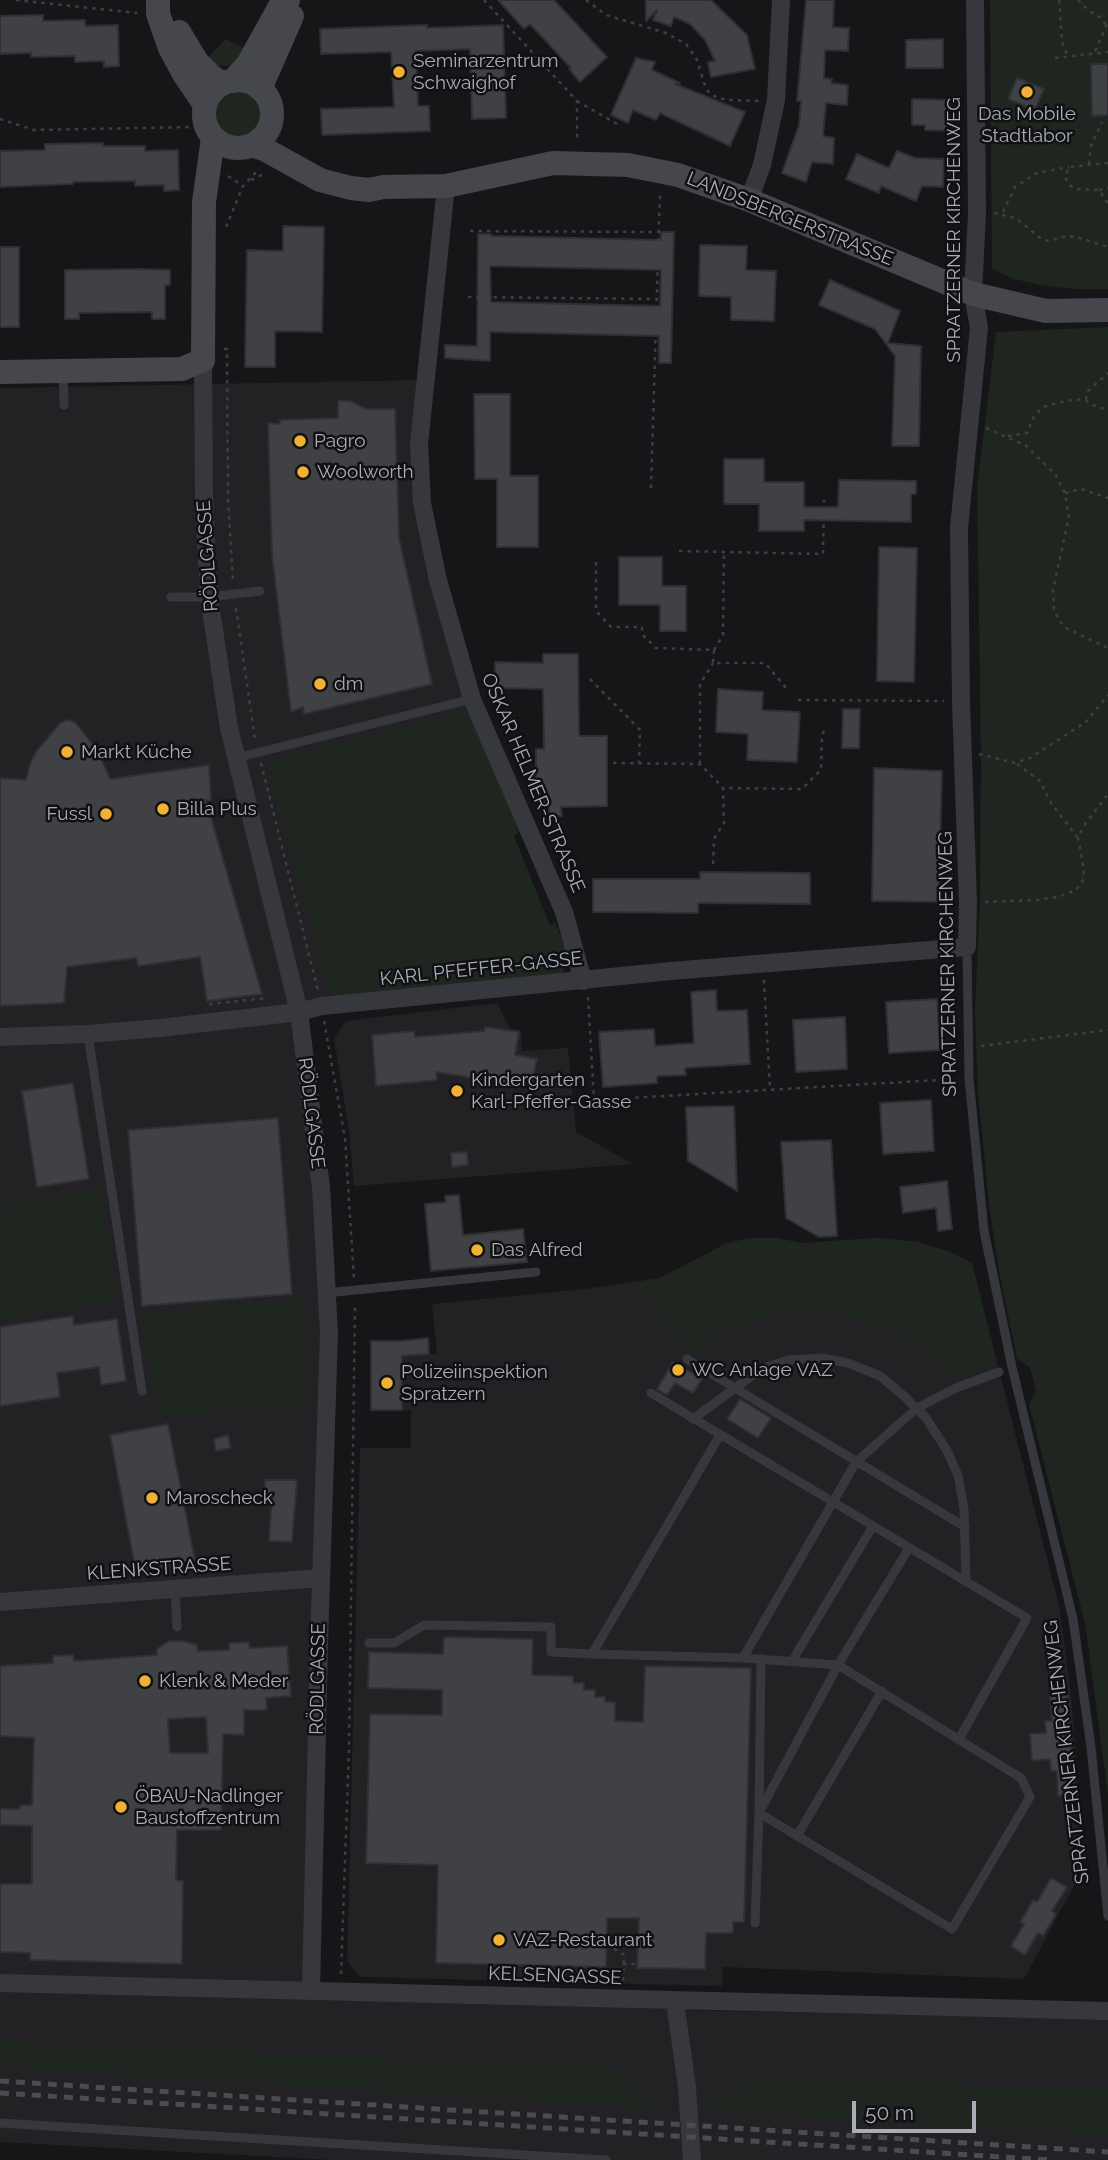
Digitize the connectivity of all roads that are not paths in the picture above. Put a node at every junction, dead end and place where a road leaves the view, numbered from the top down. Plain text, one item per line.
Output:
1 (288, 0) edge
2 (295, 0) edge
3 (781, 0) edge
4 (975, 0) edge
5 (158, 1) edge
6 (228, 82) junction
7 (260, 89) junction
8 (271, 122) junction
9 (205, 123) junction
10 (244, 147) junction
11 (446, 186) junction
12 (383, 187) junction
13 (748, 200) junction
14 (205, 244) junction
15 (973, 294) junction
16 (1108, 310) edge
17 (203, 360) junction
18 (63, 371) junction
19 (0, 372) edge
20 (64, 405) dead end
21 (260, 591) dead end
22 (171, 597) dead end
23 (209, 597) junction
24 (472, 699) junction
25 (236, 758) junction
26 (967, 947) junction
27 (583, 981) junction
28 (299, 1012) junction
29 (88, 1034) junction
30 (1, 1036) edge
31 (536, 1272) dead end
32 (326, 1293) junction
33 (687, 1359) dead end
34 (999, 1372) dead end
35 (734, 1388) junction
36 (142, 1391) dead end
37 (650, 1393) dead end
38 (917, 1408) junction
39 (693, 1419) junction
40 (720, 1435) junction
41 (856, 1462) junction
42 (832, 1502) junction
43 (873, 1526) junction
44 (965, 1527) junction
45 (909, 1548) junction
46 (321, 1578) junction
47 (966, 1582) junction
48 (175, 1589) junction
49 (0, 1602) edge
50 (177, 1627) dead end
51 (369, 1643) dead end
52 (592, 1654) junction
53 (743, 1658) junction
54 (761, 1659) junction
55 (792, 1661) junction
56 (838, 1665) junction
57 (882, 1691) junction
58 (959, 1739) junction
59 (759, 1813) junction
60 (797, 1836) junction
61 (1108, 1916) edge
62 (755, 1923) dead end
63 (0, 1983) edge
64 (311, 1991) junction
65 (675, 2002) junction
66 (1108, 2011) edge
67 (0, 2123) edge
68 (606, 2160) edge
69 (692, 2160) edge

1 - 6 street
2 - 7 street
3 - 13 street
4 - 15 street, SPRATZERNER KIRCHENWEG
5 - 6 street
5 - 9 street
6 - 7 street
6 - 9 street
7 - 8 street
8 - 10 street
8 - 12 street, LANDSBERGERSTRASSE
9 - 10 street
9 - 14 street, RÖDLGASSE
10 - 12 street, LANDSBERGERSTRASSE
10 - 14 street, RÖDLGASSE
11 - 12 street, LANDSBERGERSTRASSE
11 - 13 street, LANDSBERGERSTRASSE
11 - 24 street, OSKAR HELMER-STRASSE
13 - 15 street, LANDSBERGERSTRASSE
14 - 17 street, RÖDLGASSE
15 - 16 street, LANDSBERGERSTRASSE
15 - 26 street, SPRATZERNER KIRCHENWEG
17 - 18 street
17 - 23 street, RÖDLGASSE
18 - 19 street
18 - 20 lane
21 - 23 lane
22 - 23 lane
23 - 25 street, RÖDLGASSE
24 - 25 lane
24 - 27 street, OSKAR HELMER-STRASSE
25 - 28 street, RÖDLGASSE
26 - 27 street, KARL PFEFFER-GASSE
26 - 61 lane, SPRATZERNER KIRCHENWEG
27 - 28 street, KARL PFEFFER-GASSE
28 - 29 street, KARL PFEFFER-GASSE
28 - 32 street, RÖDLGASSE
29 - 30 street, KARL PFEFFER-GASSE
29 - 36 lane
31 - 32 lane
32 - 46 street, RÖDLGASSE
33 - 35 lane
34 - 38 lane
35 - 38 lane
35 - 39 lane
35 - 41 lane
37 - 39 lane
38 - 41 lane
38 - 44 lane
39 - 40 lane
40 - 42 lane
40 - 52 lane
41 - 42 lane
41 - 44 lane
42 - 43 lane
42 - 53 lane
43 - 45 lane
43 - 55 lane
44 - 47 lane
45 - 47 lane
45 - 56 lane
46 - 48 street, KLENKSTRASSE
46 - 64 street, RÖDLGASSE
47 - 58 lane
48 - 49 street, KLENKSTRASSE
48 - 50 lane
51 - 52 lane
52 - 53 lane
53 - 54 lane
54 - 55 lane
54 - 59 lane
55 - 56 lane
56 - 57 lane
56 - 59 lane
57 - 58 lane
57 - 60 lane
58 - 60 lane
59 - 60 lane
59 - 62 lane
63 - 64 street, KELSENGASSE
64 - 65 street, KELSENGASSE
65 - 66 street, KELSENGASSE
65 - 69 street
67 - 68 lane

